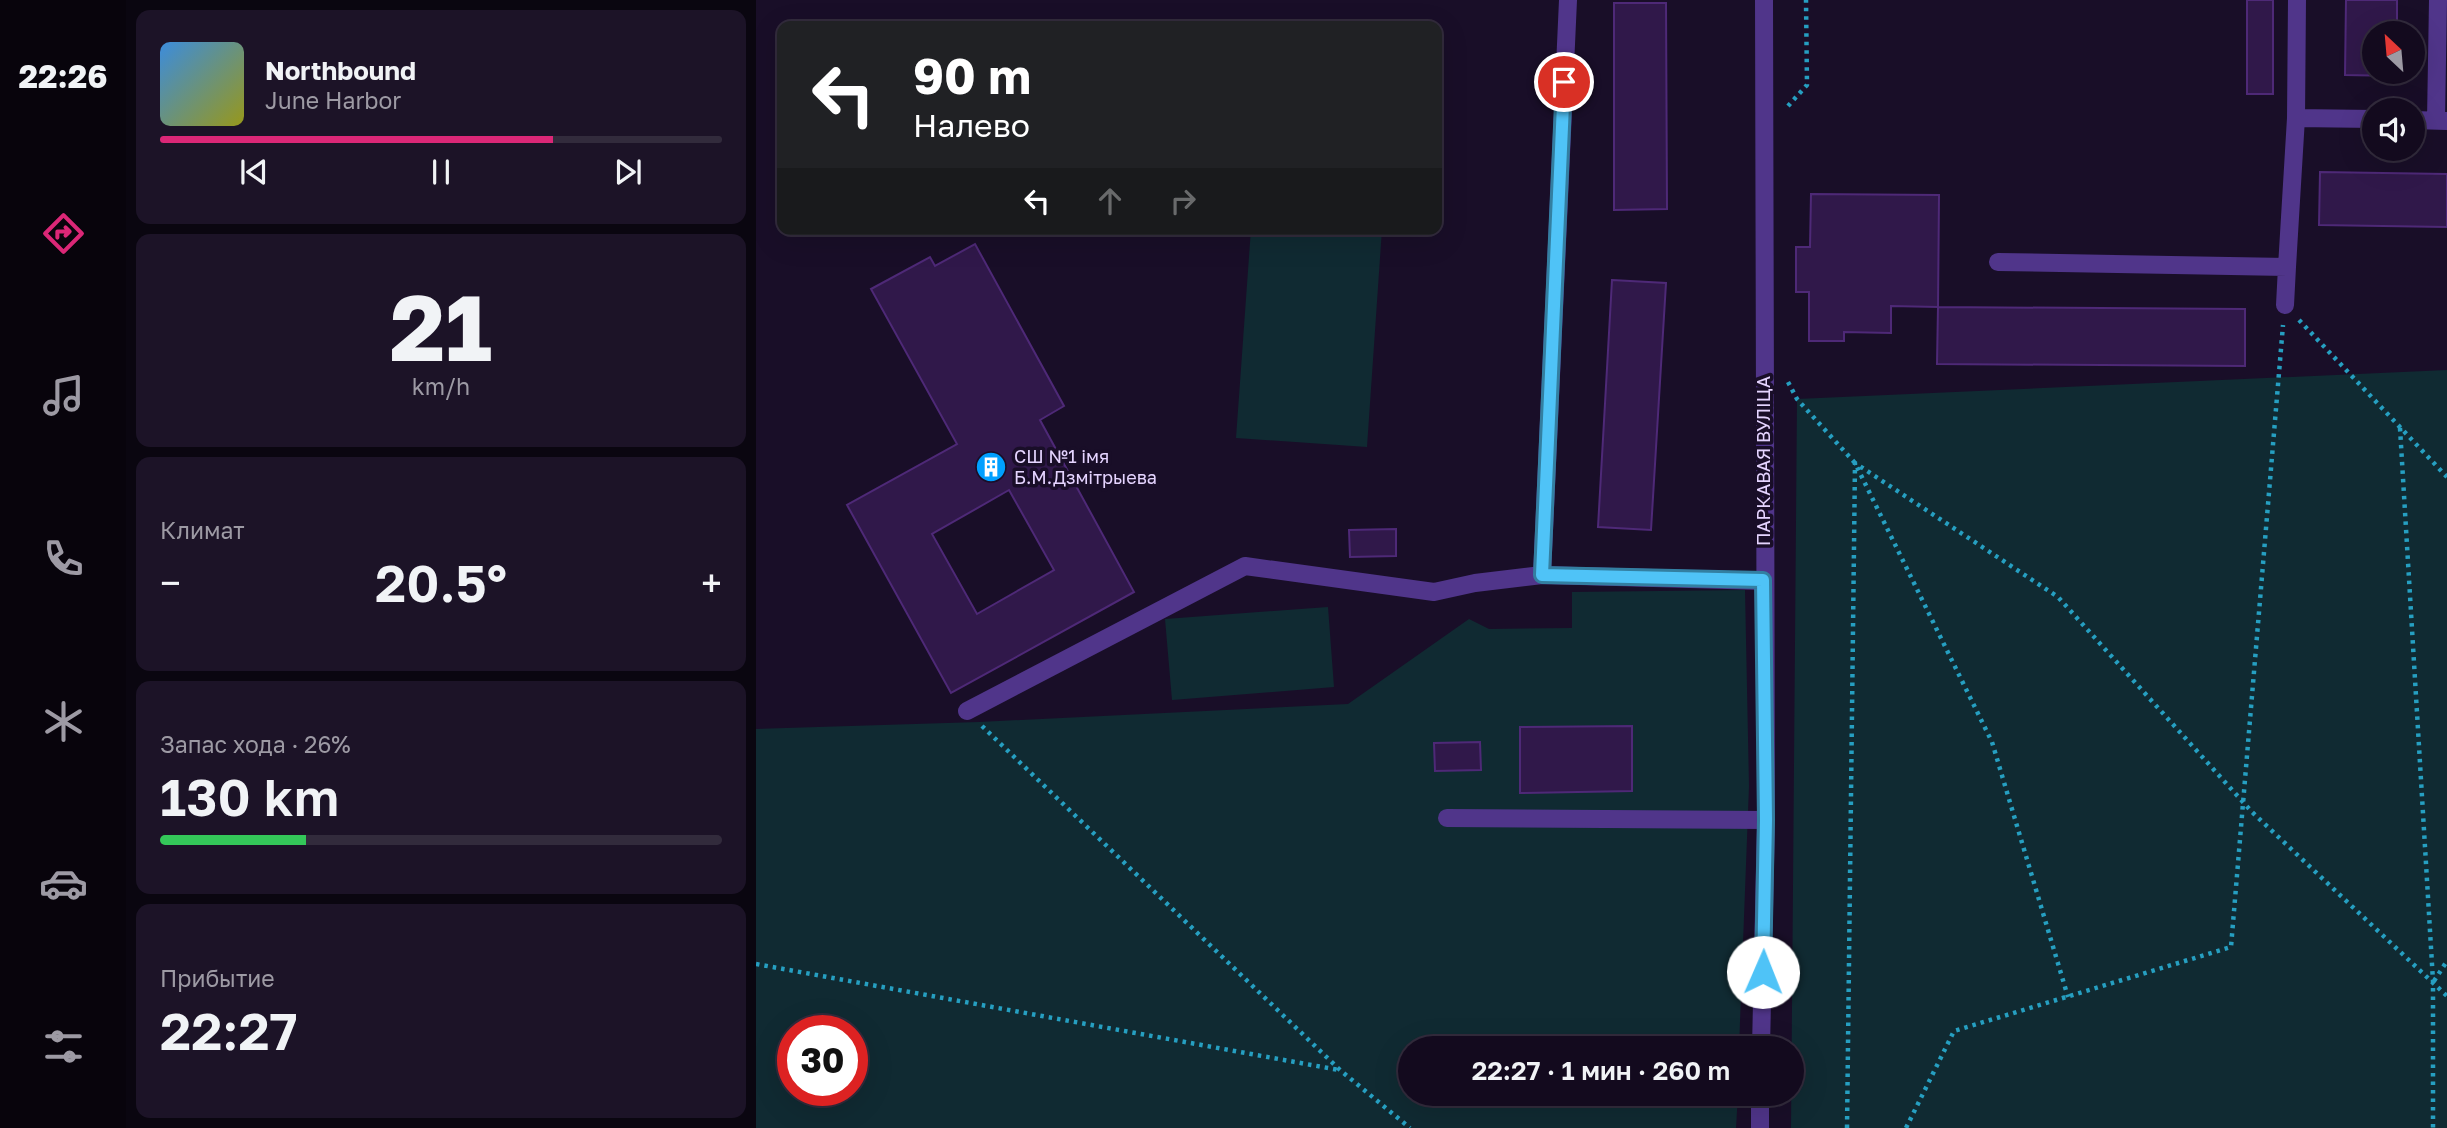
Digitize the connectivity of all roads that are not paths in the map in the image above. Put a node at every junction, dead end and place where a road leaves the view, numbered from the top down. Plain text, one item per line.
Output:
1 (1568, 0) edge
2 (1764, 0) edge
3 (2297, 0) edge
4 (2438, 0) edge
5 (2296, 118) junction
6 (2362, 119) edge
7 (2442, 121) edge
8 (1998, 262) dead end
9 (2287, 267) junction
10 (2285, 305) road end
11 (1542, 575) junction
12 (1763, 580) junction
13 (967, 711) road end
14 (1447, 818) dead end
15 (1766, 820) junction
16 (1761, 1036) edge
17 (1760, 1106) edge
18 (1760, 1128) edge

1 - 11 street
2 - 12 street, ПАРКАВАЯ ВУЛІЦА
3 - 5 street
4 - 7 street
5 - 6 street
5 - 9 street
8 - 9 street
9 - 10 street
11 - 12 street
11 - 13 street
12 - 15 street, ПАРКАВАЯ ВУЛІЦА
14 - 15 street
15 - 16 street, ПАРКАВАЯ ВУЛІЦА
17 - 18 street

